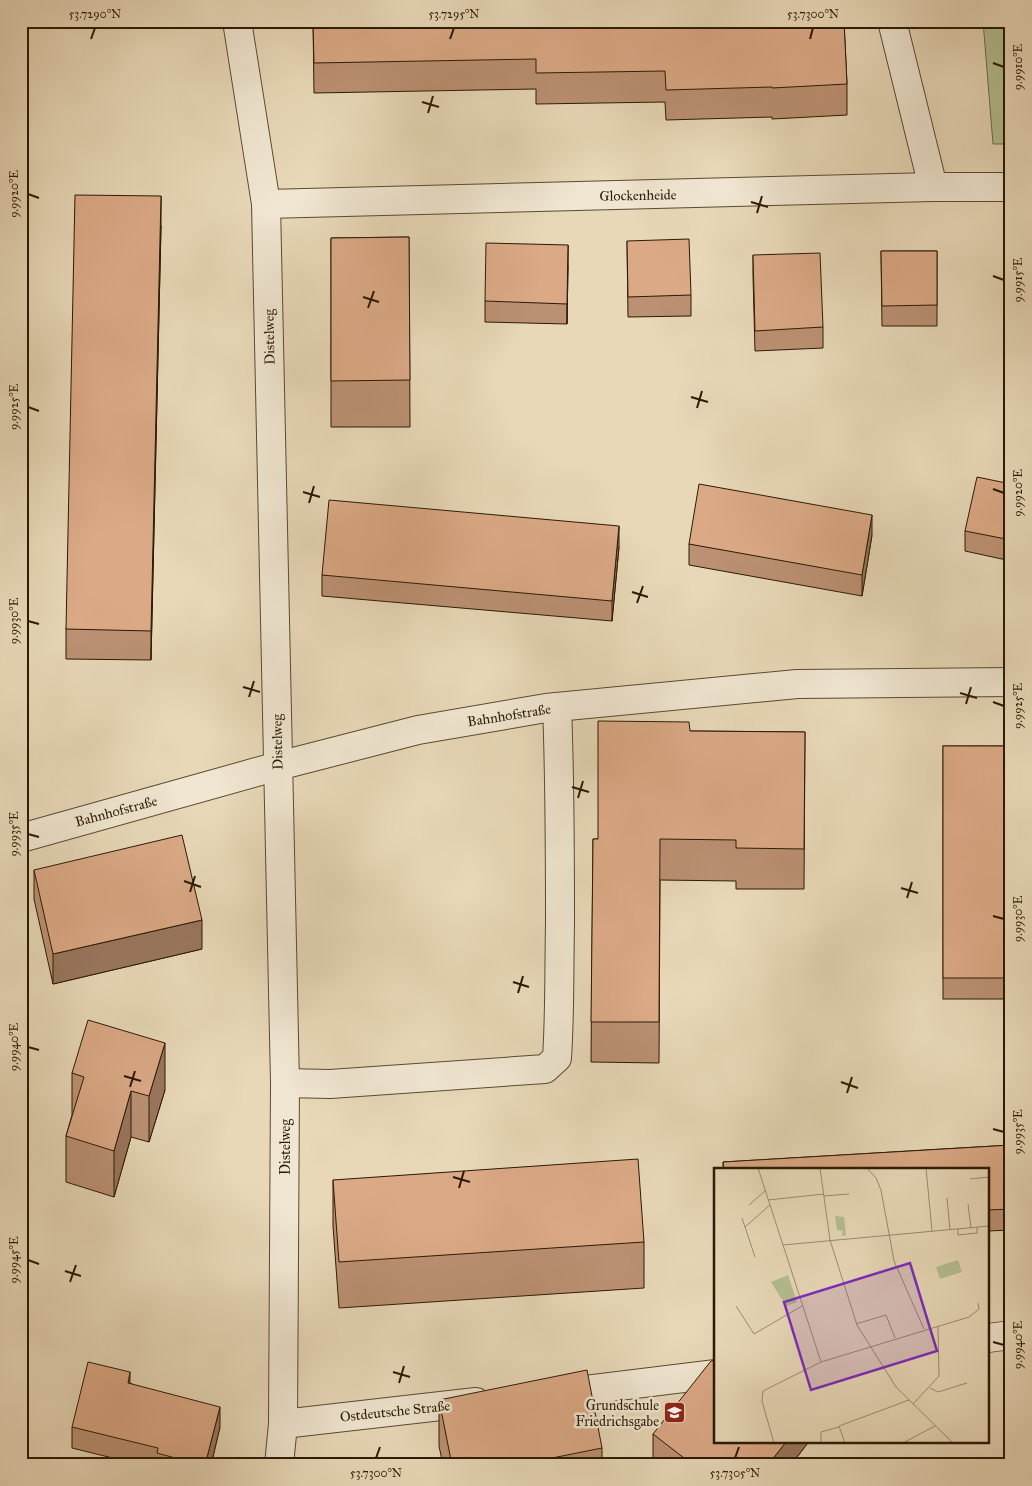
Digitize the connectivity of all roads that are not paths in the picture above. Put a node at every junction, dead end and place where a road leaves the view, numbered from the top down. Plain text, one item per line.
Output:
1 (238, 21) edge
2 (892, 21) edge
3 (934, 187) junction
4 (1011, 187) edge
5 (266, 204) junction
6 (1011, 682) edge
7 (557, 707) junction
8 (278, 766) junction
9 (21, 838) edge
10 (285, 1083) junction
11 (1011, 1335) edge
12 (990, 1338) edge
13 (714, 1374) edge
14 (526, 1397) edge
15 (497, 1400) edge
16 (283, 1424) junction
17 (280, 1465) edge

1 - 5 street, Distelweg
2 - 3 street
3 - 4 street, Glockenheide
3 - 5 street, Glockenheide
5 - 8 street, Distelweg
6 - 7 street, Bahnhofstraße
7 - 8 street, Bahnhofstraße
7 - 10 street
8 - 9 street, Bahnhofstraße
8 - 10 street, Distelweg
10 - 16 street, Distelweg
11 - 12 street
13 - 14 street
15 - 16 street, Ostdeutsche Straße
16 - 17 street, Distelweg

